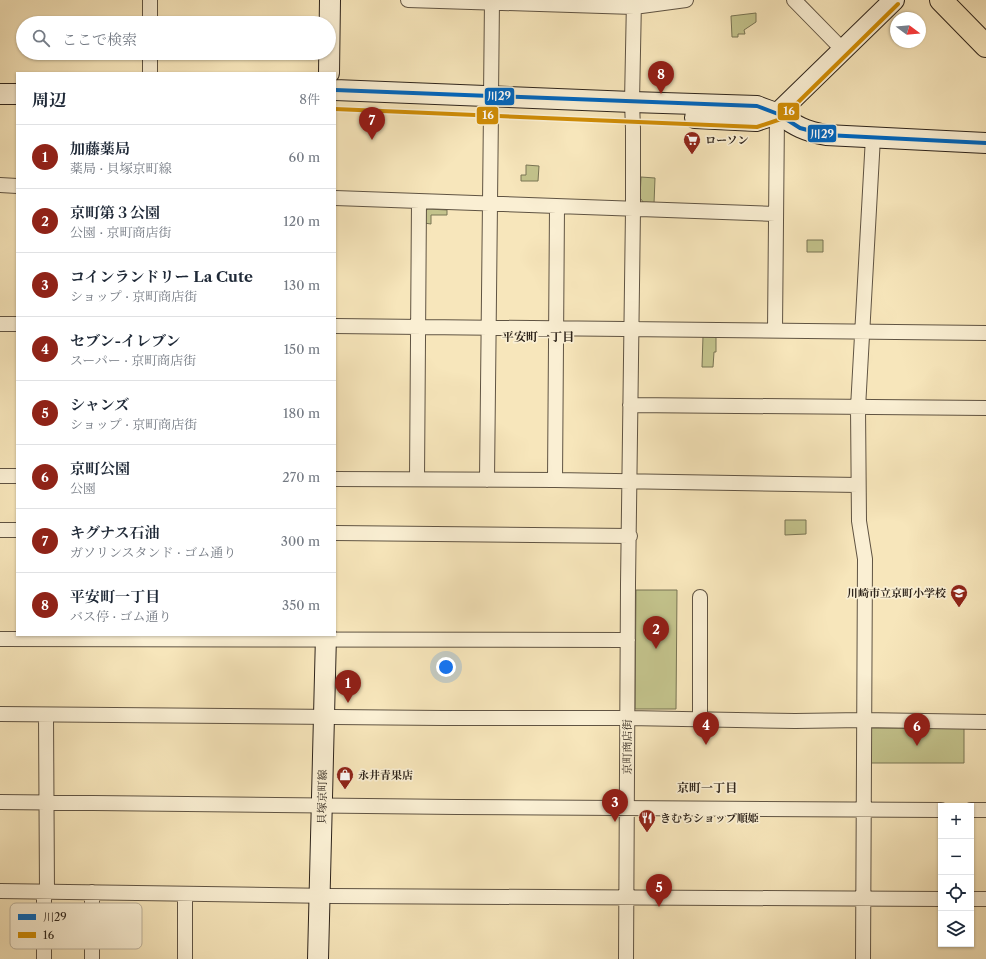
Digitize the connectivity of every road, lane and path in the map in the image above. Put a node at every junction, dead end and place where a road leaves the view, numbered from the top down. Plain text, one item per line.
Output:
1 (150, 0) edge
2 (330, 0) edge
3 (408, 0) edge
4 (420, 0) edge
5 (686, 0) edge
6 (794, 0) edge
7 (894, 0) edge
8 (941, 0) edge
9 (492, 1) edge
10 (561, 2) edge
11 (634, 4) edge
12 (150, 16) edge
13 (330, 16) edge
14 (986, 46) edge
15 (842, 49) junction
16 (150, 60) edge
17 (329, 60) edge
18 (150, 72) edge
19 (329, 72) edge
20 (0, 81) edge
21 (16, 81) edge
22 (336, 90) edge
23 (0, 94) edge
24 (16, 94) edge
25 (336, 103) edge
26 (491, 103) junction
27 (632, 109) junction
28 (776, 114) junction
29 (873, 137) junction
30 (986, 143) edge
31 (0, 185) edge
32 (16, 186) edge
33 (336, 198) edge
34 (419, 201) junction
35 (490, 204) junction
36 (557, 206) junction
37 (633, 210) junction
38 (775, 214) junction
39 (0, 324) edge
40 (16, 324) edge
41 (336, 326) edge
42 (418, 327) junction
43 (488, 328) junction
44 (556, 328) junction
45 (632, 329) junction
46 (775, 330) junction
47 (862, 331) junction
48 (986, 332) edge
49 (630, 405) junction
50 (858, 408) junction
51 (986, 408) edge
52 (0, 476) edge
53 (16, 476) edge
54 (336, 479) edge
55 (417, 479) junction
56 (487, 480) junction
57 (555, 480) junction
58 (629, 481) junction
59 (858, 485) junction
60 (0, 530) edge
61 (16, 530) edge
62 (336, 533) edge
63 (630, 536) junction
64 (700, 597) dead end
65 (325, 638) edge
66 (0, 639) edge
67 (628, 640) junction
68 (0, 714) edge
69 (46, 715) junction
70 (324, 717) junction
71 (628, 718) junction
72 (700, 720) junction
73 (863, 720) junction
74 (986, 722) edge
75 (0, 802) edge
76 (47, 802) junction
77 (322, 806) junction
78 (627, 808) junction
79 (863, 810) junction
80 (938, 810) edge
81 (974, 810) edge
82 (986, 810) edge
83 (0, 891) edge
84 (46, 892) junction
85 (92, 892) junction
86 (185, 894) junction
87 (320, 896) junction
88 (627, 897) junction
89 (862, 899) junction
90 (938, 899) edge
91 (974, 899) edge
92 (986, 899) edge
93 (46, 903) edge
94 (92, 903) edge
95 (44, 949) edge
96 (44, 959) edge
97 (185, 959) edge
98 (318, 959) edge
99 (626, 959) edge
100 (863, 959) edge

1 - 12 street
2 - 13 street
3 - 4 street
4 - 9 street
5 - 11 street
6 - 15 street
7 - 15 street
8 - 14 highway
9 - 10 street
9 - 26 street
10 - 11 street
11 - 27 street, 京町商店街
15 - 28 street
16 - 18 street
17 - 19 street
20 - 21 street
22 - 26 street
23 - 24 street
25 - 26 street
26 - 27 street
26 - 35 street
27 - 28 street
27 - 37 street, 京町商店街
28 - 29 street
28 - 38 street
29 - 30 street
29 - 47 street
31 - 32 street
33 - 34 street
34 - 35 street
34 - 42 street
35 - 36 street
35 - 43 street
36 - 37 street
36 - 44 street
37 - 38 street
37 - 45 street, 京町商店街
38 - 46 street
39 - 40 street
41 - 42 street
42 - 43 street
42 - 55 street
43 - 44 street
43 - 56 street
44 - 45 street
44 - 57 street
45 - 46 street
45 - 49 street, 京町商店街
46 - 47 street
47 - 48 street
47 - 50 street
49 - 50 street
49 - 58 street, 京町商店街
50 - 51 street
50 - 59 street
52 - 53 street
54 - 55 street
55 - 56 street
56 - 57 street
57 - 58 street
58 - 59 street
58 - 63 street, 京町商店街
59 - 73 street
60 - 61 street
62 - 63 street
63 - 67 street, 京町商店街
64 - 72 street
65 - 66 street
65 - 67 street
65 - 70 street, 貝塚京町線
67 - 71 street, 京町商店街
68 - 69 street
69 - 70 street
69 - 76 street
70 - 71 street
70 - 77 street, 貝塚京町線
71 - 72 street
71 - 78 street, 京町商店街
72 - 73 street
73 - 74 street
73 - 79 street
75 - 76 street
76 - 77 street
76 - 84 street
77 - 78 street
77 - 87 street, 貝塚京町線
78 - 79 street
78 - 88 street, 京町商店街
79 - 80 street
79 - 89 street
81 - 82 street
83 - 84 street
84 - 85 street
84 - 93 street
85 - 86 street
85 - 94 street
86 - 87 street
86 - 97 street
87 - 88 street
87 - 98 street, 貝塚京町線
88 - 89 street
88 - 99 street, 京町商店街
89 - 90 street
89 - 100 street
91 - 92 street
95 - 96 street

